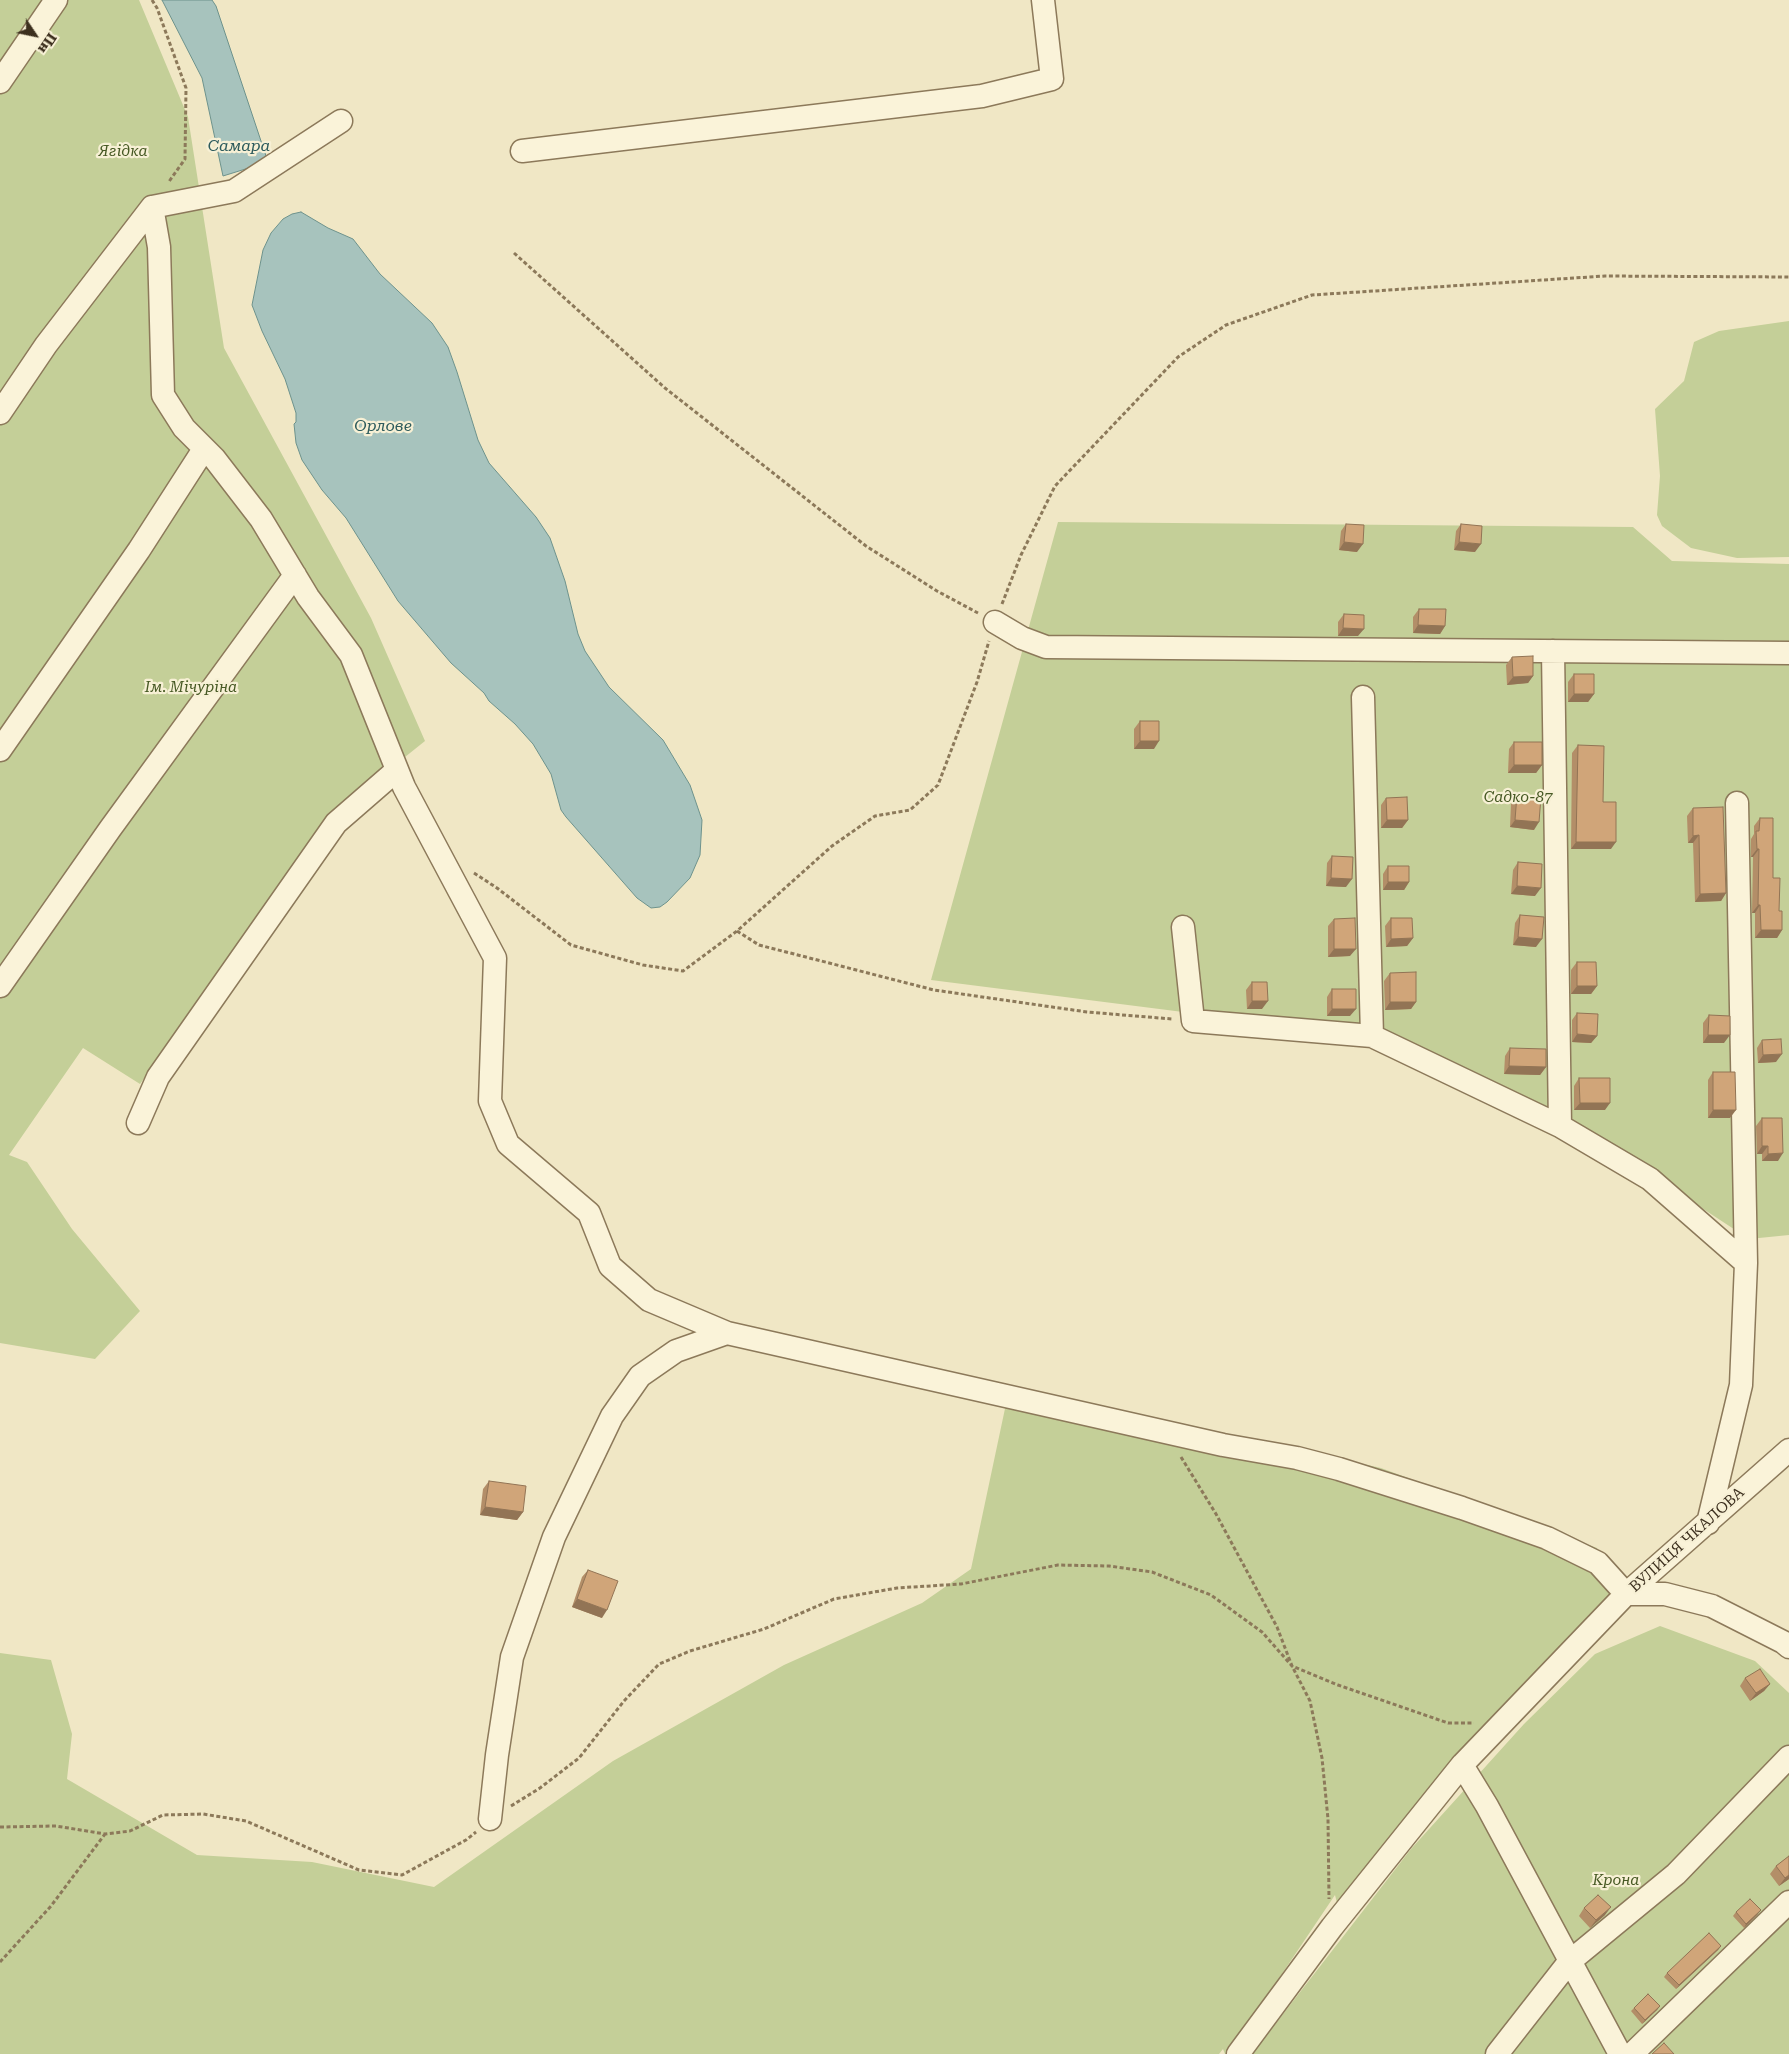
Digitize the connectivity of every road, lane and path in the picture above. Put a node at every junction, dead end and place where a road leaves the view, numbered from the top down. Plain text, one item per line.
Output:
1 (56, 0) edge
2 (152, 0) edge
3 (1043, 0) edge
4 (1, 79) edge
5 (341, 121) dead end
6 (522, 151) dead end
7 (152, 207) junction
8 (514, 253) dead end
9 (1789, 277) edge
10 (0, 413) edge
11 (204, 449) junction
12 (295, 575) junction
13 (995, 622) junction
14 (1553, 651) junction
15 (1789, 653) edge
16 (1363, 697) dead end
17 (0, 750) edge
18 (397, 770) junction
19 (1737, 803) dead end
20 (467, 868) dead end
21 (1183, 927) dead end
22 (737, 931) junction
23 (0, 986) edge
24 (1193, 1021) junction
25 (1372, 1036) junction
26 (138, 1122) dead end
27 (1560, 1126) junction
28 (1746, 1263) junction
29 (727, 1333) junction
30 (1789, 1450) edge
31 (1179, 1454) dead end
32 (1708, 1523) junction
33 (1626, 1594) junction
34 (1789, 1647) edge
35 (1292, 1666) junction
36 (1502, 1724) junction
37 (1789, 1757) edge
38 (1462, 1765) junction
39 (490, 1819) junction
40 (0, 1828) edge
41 (105, 1834) junction
42 (1789, 1902) edge
43 (1332, 1927) junction
44 (0, 1962) edge
45 (1569, 1962) junction
46 (1238, 2054) edge
47 (1497, 2054) edge
48 (1620, 2054) edge
49 (1632, 2054) edge

1 - 4 street
2 - 7 path
3 - 6 street
5 - 7 street
7 - 10 street
7 - 11 street
8 - 13 path
9 - 13 path
11 - 12 street
11 - 17 street
12 - 18 street
12 - 23 street
13 - 14 street
13 - 22 path
14 - 15 street
14 - 27 street
16 - 25 street
18 - 26 street
18 - 29 street
19 - 28 street
20 - 22 path
21 - 24 street
22 - 24 path
24 - 25 street
25 - 27 street
27 - 28 street
28 - 32 street
29 - 33 street
29 - 39 street
30 - 32 street, ВУЛИЦЯ ЧКАЛОВА
31 - 35 path
32 - 33 street, ВУЛИЦЯ ЧКАЛОВА
33 - 34 street, ВУЛИЦЯ ЧКАЛОВА
33 - 36 street
35 - 36 path
35 - 39 path
35 - 43 path
36 - 38 street
37 - 45 street
38 - 43 street
38 - 45 street
39 - 41 path
40 - 41 path
41 - 44 path
42 - 49 street
43 - 46 street
45 - 47 street
45 - 48 street

